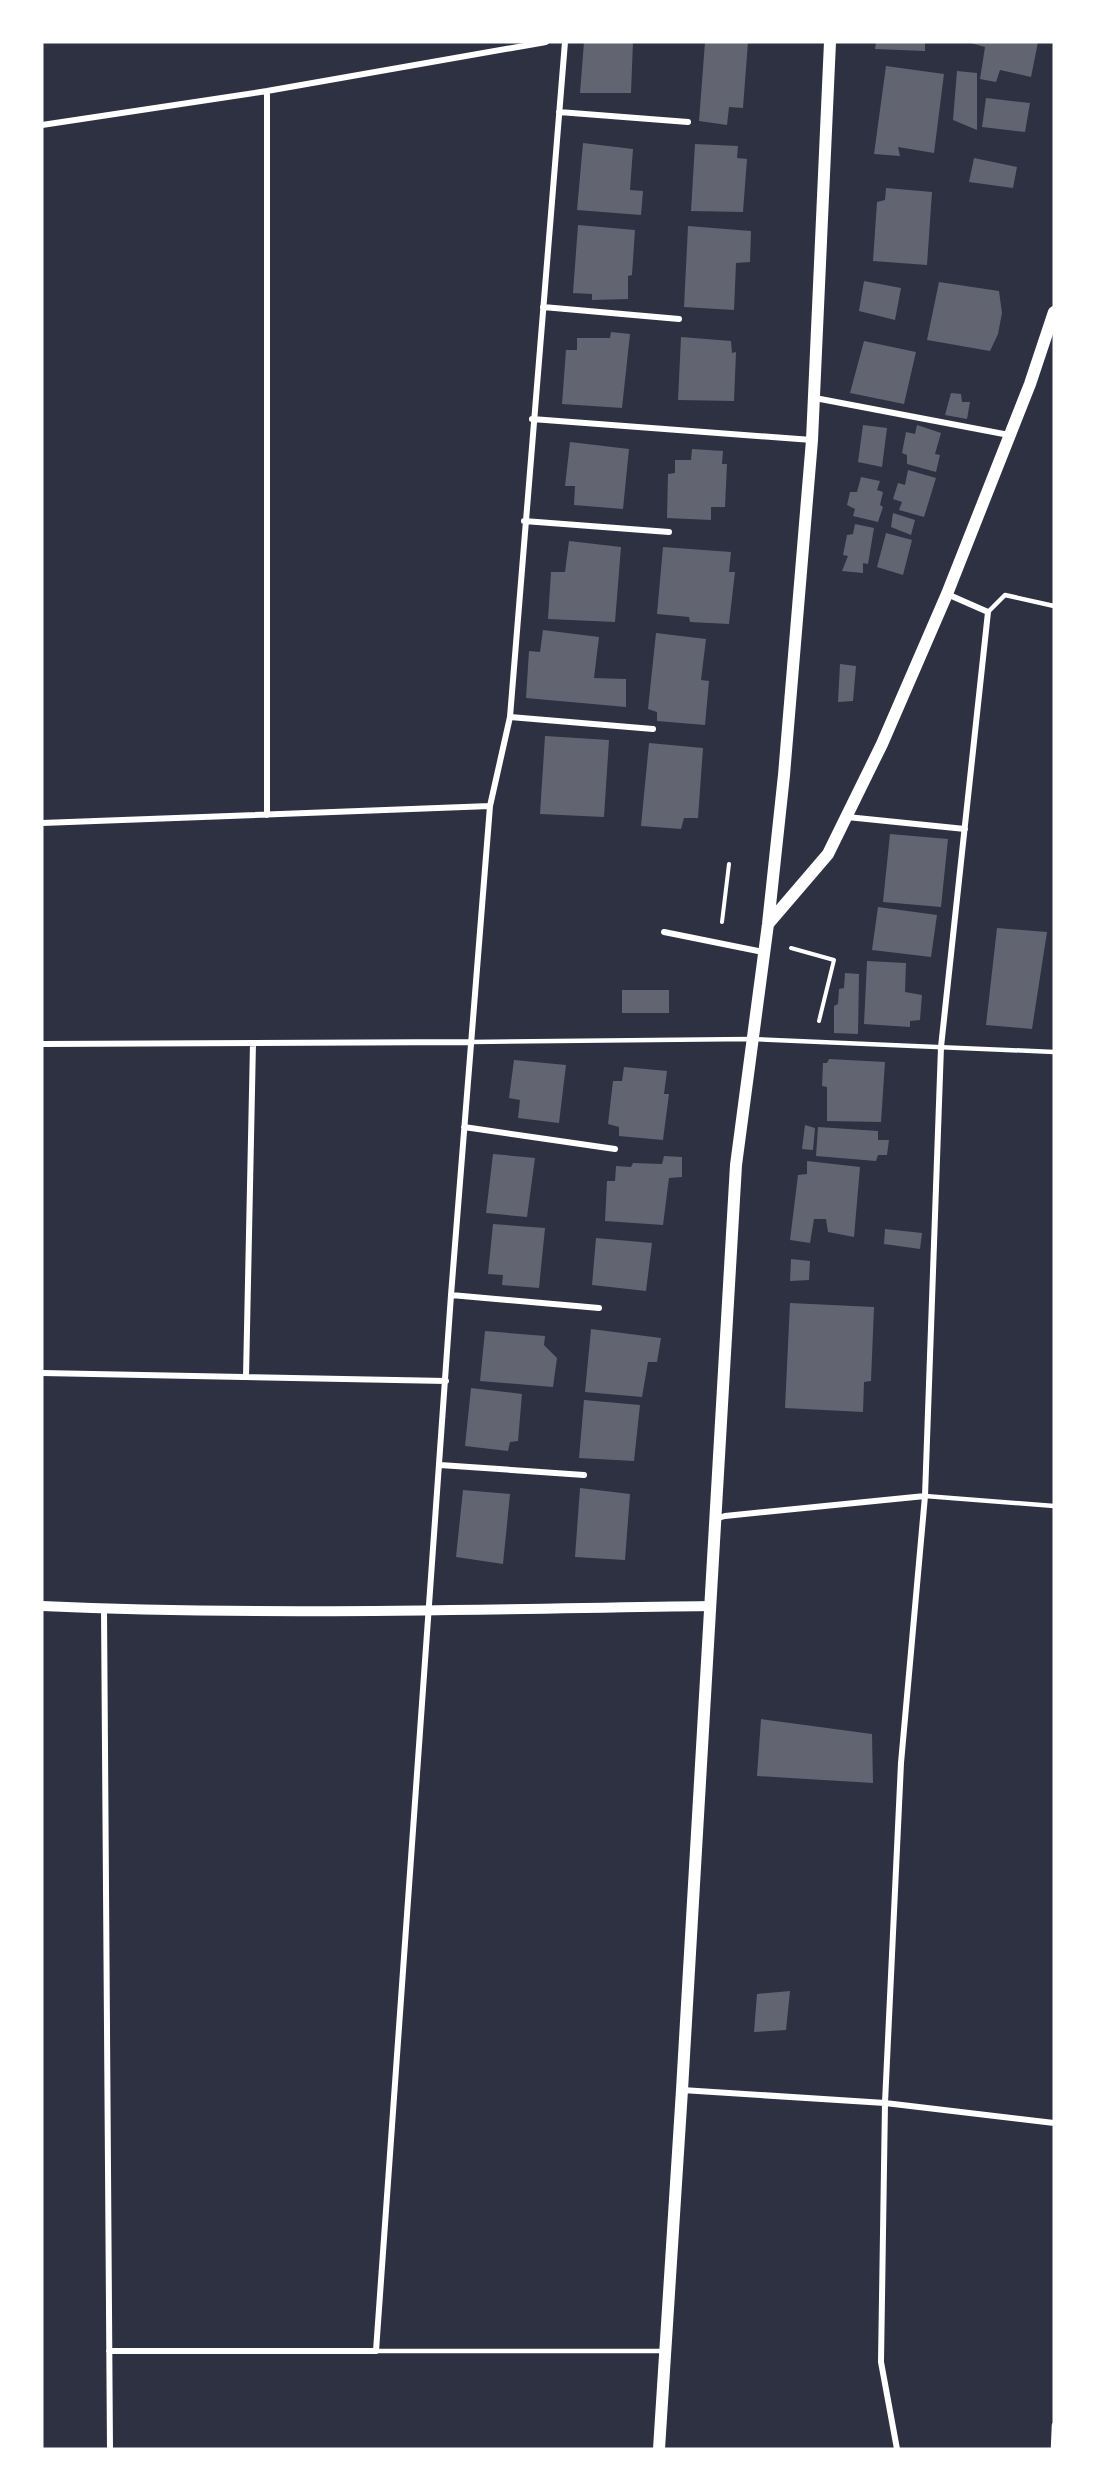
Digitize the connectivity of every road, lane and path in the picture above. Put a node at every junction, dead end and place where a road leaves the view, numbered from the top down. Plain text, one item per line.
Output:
1 (546, 42) edge
2 (564, 42) edge
3 (830, 42) edge
4 (267, 91) junction
5 (559, 112) junction
6 (688, 122) dead end
7 (42, 125) edge
8 (543, 308) junction
9 (1054, 312) edge
10 (679, 319) dead end
11 (815, 398) junction
12 (532, 419) junction
13 (1009, 435) junction
14 (812, 440) junction
15 (524, 521) junction
16 (669, 532) dead end
17 (947, 594) junction
18 (1054, 606) edge
19 (988, 612) junction
20 (510, 717) junction
21 (653, 729) dead end
22 (490, 806) junction
23 (267, 815) junction
24 (847, 817) junction
25 (42, 823) edge
26 (965, 830) junction
27 (729, 864) dead end
28 (768, 924) junction
29 (721, 928) dead end
30 (664, 932) dead end
31 (763, 952) junction
32 (834, 960) dead end
33 (817, 1030) dead end
34 (751, 1039) junction
35 (253, 1042) junction
36 (471, 1042) junction
37 (42, 1044) edge
38 (941, 1047) junction
39 (1054, 1052) edge
40 (464, 1127) junction
41 (615, 1149) dead end
42 (451, 1295) junction
43 (599, 1308) dead end
44 (42, 1373) edge
45 (246, 1377) junction
46 (446, 1381) junction
47 (440, 1465) junction
48 (584, 1475) dead end
49 (925, 1496) junction
50 (1054, 1506) edge
51 (715, 1519) junction
52 (42, 1606) edge
53 (710, 1606) junction
54 (104, 1609) junction
55 (429, 1610) junction
56 (682, 2090) junction
57 (885, 2103) junction
58 (1054, 2123) edge
59 (109, 2351) junction
60 (376, 2351) junction
61 (664, 2351) junction
62 (1054, 2425) edge
63 (110, 2449) edge
64 (659, 2449) edge
65 (897, 2449) edge
66 (1053, 2449) edge

1 - 4 street
2 - 5 street
3 - 11 main road
4 - 7 street
4 - 23 street
5 - 6 street
5 - 8 street
8 - 10 street
8 - 12 street
9 - 13 main road
11 - 13 street
11 - 14 main road
12 - 14 street
12 - 15 street
13 - 17 main road
14 - 28 main road
15 - 16 street
15 - 20 street
17 - 19 street
17 - 24 main road
18 - 19 lane
19 - 26 street
20 - 21 street
20 - 22 street
22 - 23 street
22 - 36 street
23 - 25 street
24 - 26 street
24 - 28 main road
26 - 38 street
27 - 29 path
28 - 31 main road
30 - 31 street
31 - 34 main road
32 - 33 path
34 - 36 lane
34 - 38 lane
34 - 51 main road
35 - 36 street
35 - 37 street
35 - 45 street
36 - 40 street
38 - 39 lane
38 - 49 street
40 - 41 street
40 - 42 street
42 - 43 street
42 - 46 street
44 - 45 street
45 - 46 street
46 - 47 street
47 - 48 street
47 - 55 street
49 - 50 lane
49 - 51 street
49 - 57 street
51 - 53 main road
52 - 54 street
53 - 55 street
53 - 56 main road
54 - 55 street
54 - 59 street
55 - 60 street
56 - 57 street
56 - 61 main road
57 - 58 street
57 - 65 street
59 - 60 street
59 - 63 street
60 - 61 lane
61 - 64 main road
62 - 66 lane

